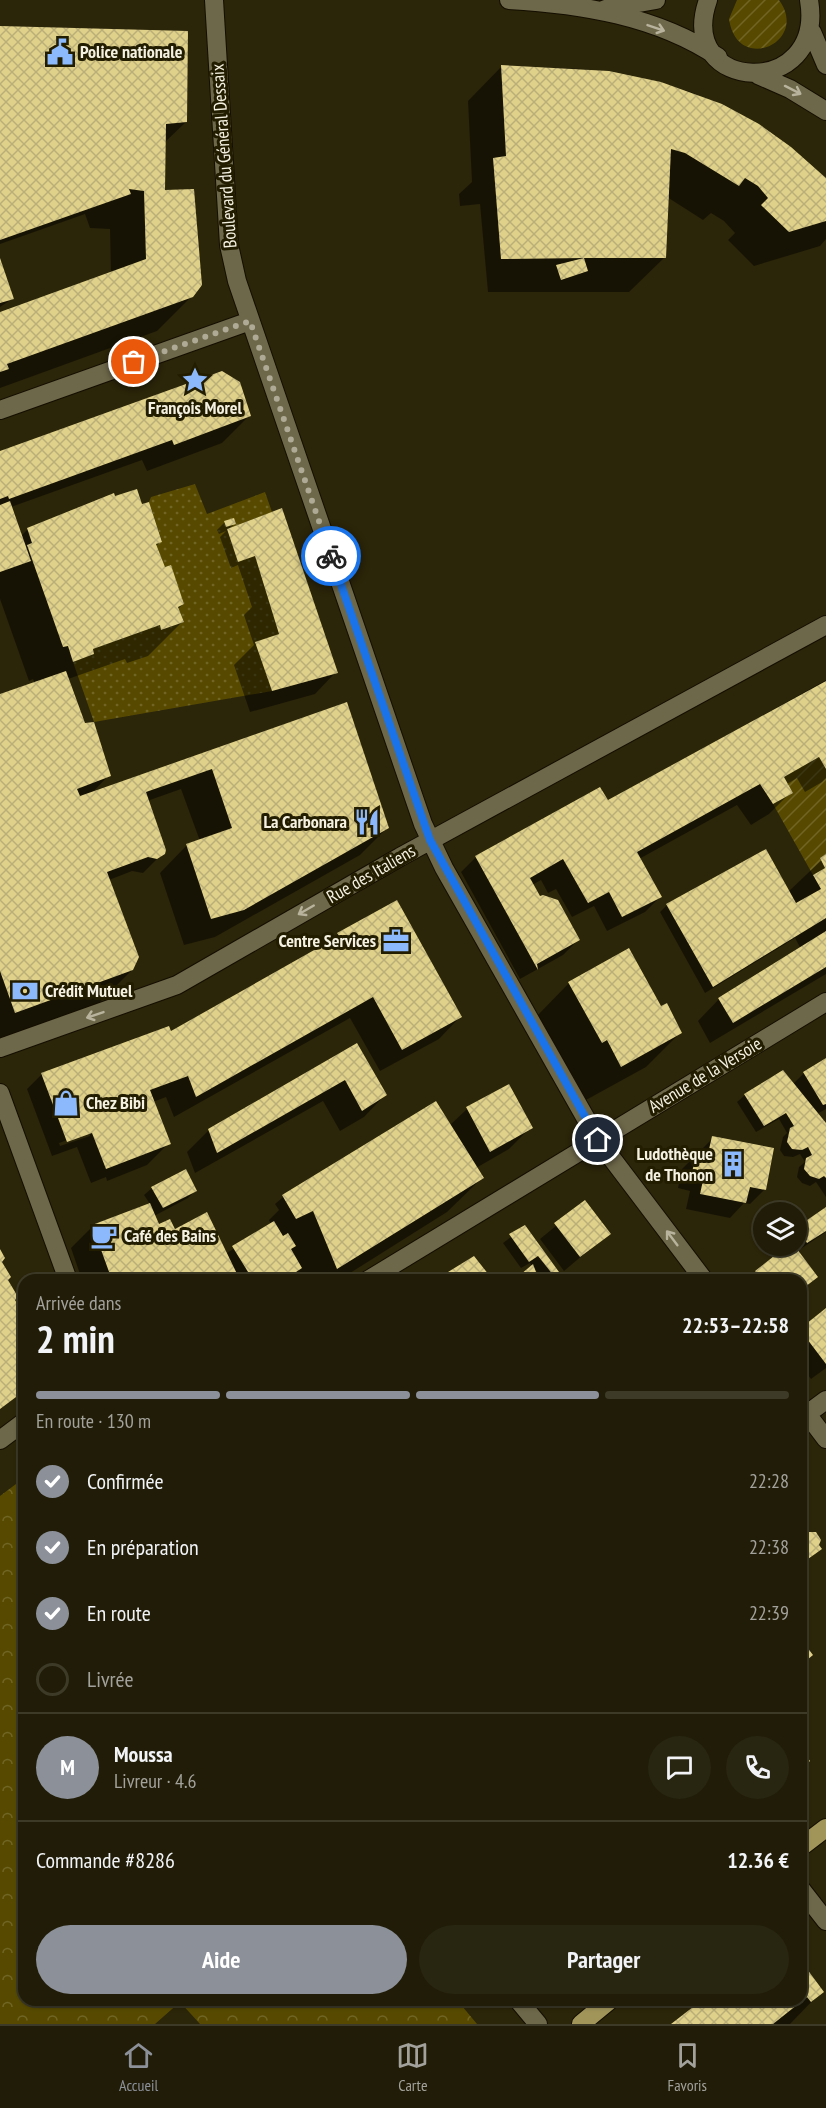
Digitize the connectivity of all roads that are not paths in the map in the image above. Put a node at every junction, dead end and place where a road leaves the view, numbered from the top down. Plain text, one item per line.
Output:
1 (214, 0) edge
2 (509, 0) edge
3 (656, 0) edge
4 (708, 0) edge
5 (809, 0) edge
6 (601, 9) junction
7 (812, 33) junction
8 (718, 57) junction
9 (826, 65) edge
10 (756, 75) junction
11 (826, 111) edge
12 (250, 321) junction
13 (0, 410) edge
14 (826, 625) edge
15 (430, 840) junction
16 (826, 1002) edge
17 (0, 1048) edge
18 (0, 1093) edge
19 (598, 1140) junction
20 (66, 1274) edge
21 (378, 1274) edge
22 (699, 1274) edge
23 (826, 1400) edge
24 (807, 1409) edge
25 (807, 1414) edge
26 (18, 1426) edge
27 (826, 1439) edge
28 (0, 1440) edge
29 (826, 1828) edge
30 (807, 1842) edge
31 (807, 1897) edge
32 (826, 1922) edge
33 (523, 2006) edge
34 (603, 2006) edge
35 (538, 2024) edge
36 (581, 2024) edge

1 - 12 street, Boulevard du Général Dessaix
2 - 6 street
3 - 6 street
4 - 8 street
5 - 7 street
6 -> 8 street
7 - 9 street
7 - 10 street
8 - 10 street
10 -> 11 street
12 - 13 street
12 - 15 street, Boulevard du Général Dessaix
14 - 15 street, Rue des Italiens
15 -> 17 street, Rue des Italiens
15 - 19 street, Boulevard du Général Dessaix
16 - 19 street, Avenue de la Versoie
18 - 20 street
19 - 21 street, Avenue de la Versoie
22 -> 19 street, Boulevard du Général Dessaix
23 - 24 street
25 - 27 street
26 - 28 street
29 - 30 main road
31 - 32 street
33 - 35 street
34 - 36 main road

